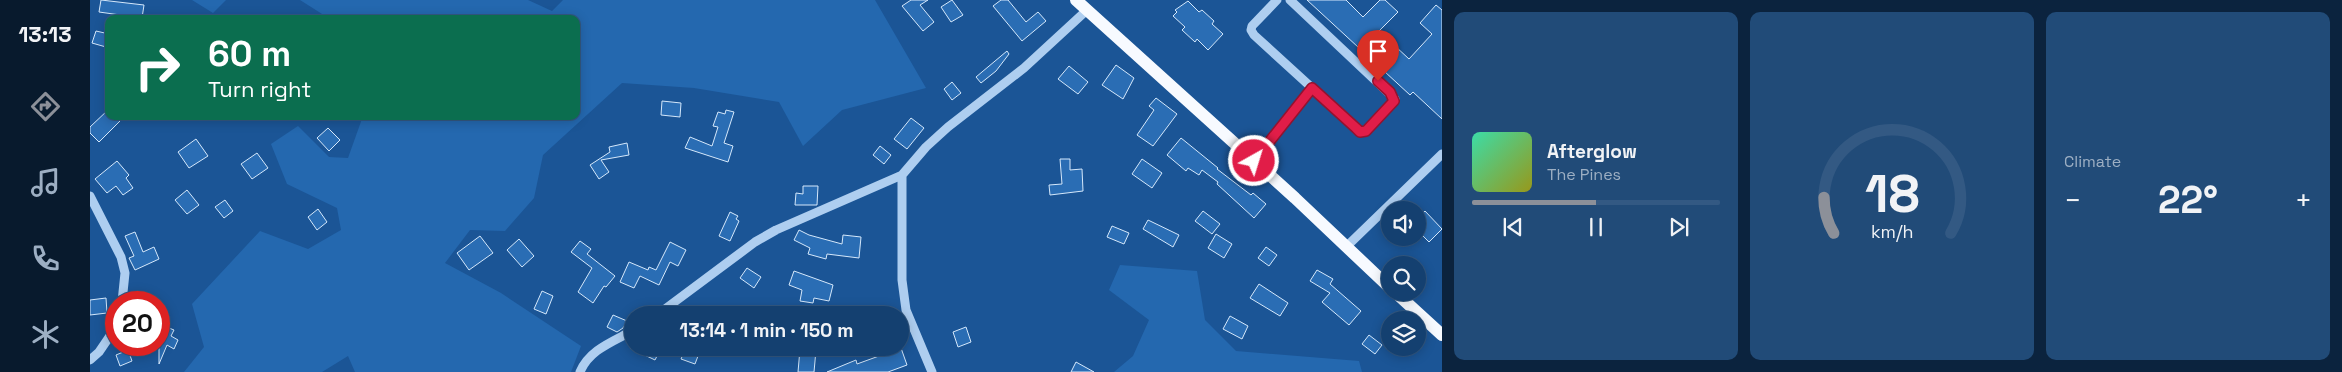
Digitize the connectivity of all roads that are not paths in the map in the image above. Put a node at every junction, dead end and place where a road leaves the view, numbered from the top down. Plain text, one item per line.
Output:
1 (1076, 0) edge
2 (1277, 0) edge
3 (1290, 0) edge
4 (1087, 10) junction
5 (1312, 88) junction
6 (1442, 154) edge
7 (1254, 161) junction
8 (902, 175) junction
9 (90, 196) edge
10 (1346, 247) junction
11 (1381, 280) edge
12 (123, 291) edge
13 (1405, 301) edge
14 (669, 306) edge
15 (624, 335) edge
16 (1442, 335) edge
17 (105, 343) edge
18 (90, 360) edge
19 (580, 372) edge
20 (932, 372) edge

1 - 4 main road
2 - 5 street
3 - 5 street
4 - 7 main road
4 - 8 street
5 - 7 street
6 - 10 street
7 - 10 main road
8 - 14 street
8 - 20 street
9 - 12 street
10 - 11 main road
13 - 16 main road
15 - 19 street
17 - 18 street

